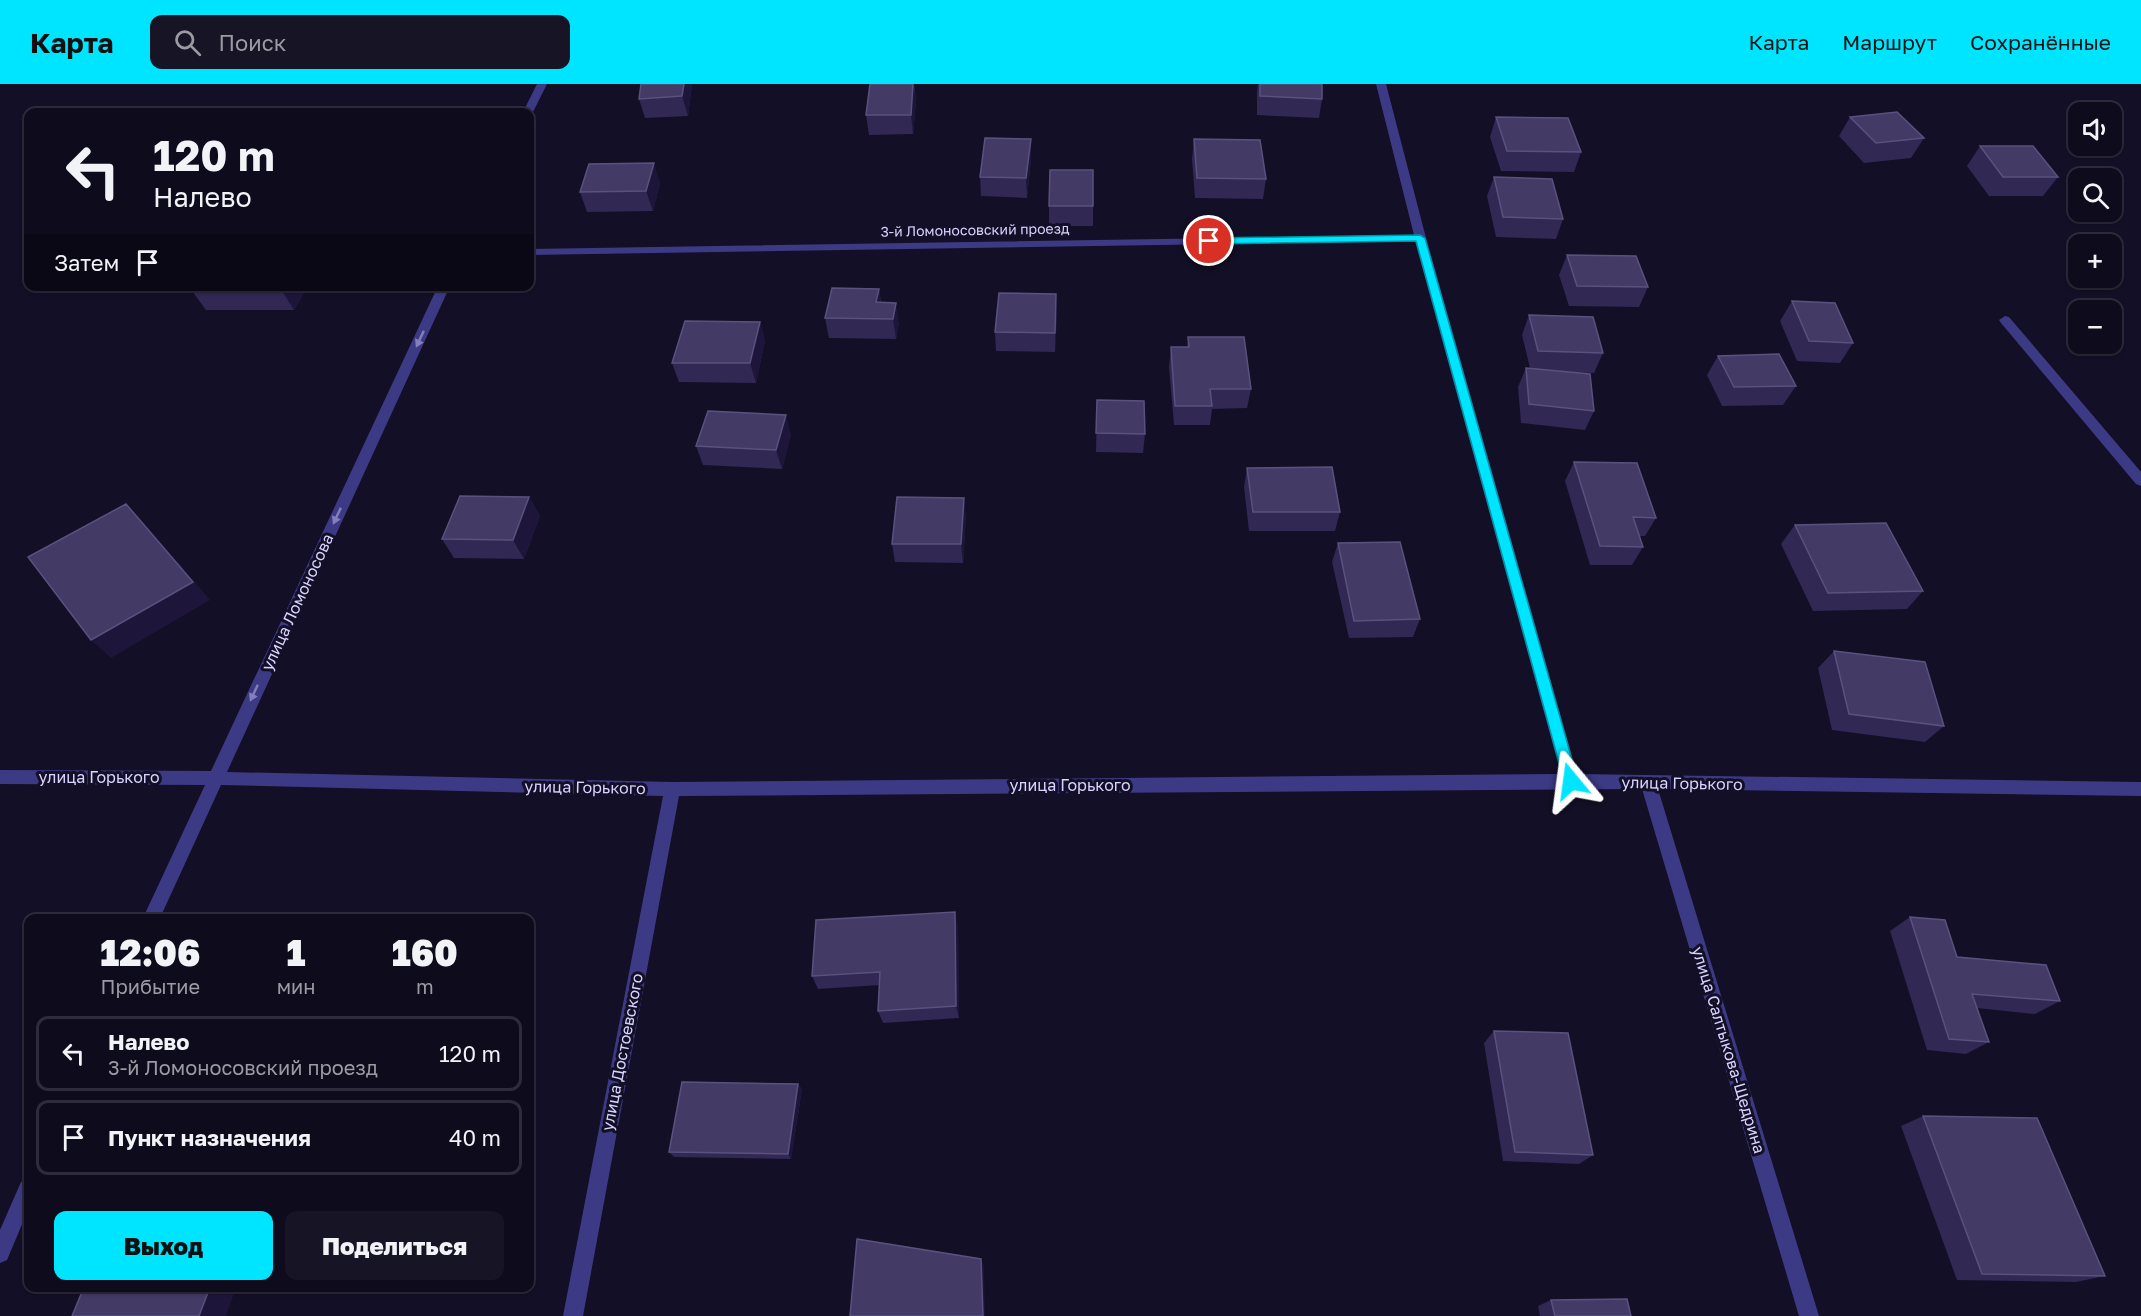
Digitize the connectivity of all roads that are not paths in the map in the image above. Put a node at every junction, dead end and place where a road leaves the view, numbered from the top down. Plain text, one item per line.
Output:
1 (542, 84) edge
2 (1381, 84) edge
3 (530, 108) edge
4 (1420, 238) junction
5 (534, 252) edge
6 (442, 291) edge
7 (2006, 320) dead end
8 (2141, 481) edge
9 (0, 777) edge
10 (214, 778) junction
11 (1571, 781) junction
12 (1648, 783) junction
13 (672, 789) junction
14 (2141, 789) edge
15 (153, 914) edge
16 (24, 1199) edge
17 (0, 1253) edge
18 (573, 1316) edge
19 (1809, 1316) edge

1 - 3 street
2 - 4 street
4 - 5 street, 3-й Ломоносовский проезд
4 - 11 street
6 -> 10 street, улица Ломоносова
7 - 8 street
9 - 10 street, улица Горького
10 - 13 street, улица Горького
10 - 15 street, улица Ломоносова
11 - 12 street, улица Горького
11 - 13 street, улица Горького
12 - 14 street, улица Горького
12 - 19 street, улица Салтыкова-Щедрина
13 - 18 street, улица Достоевского
16 - 17 street

